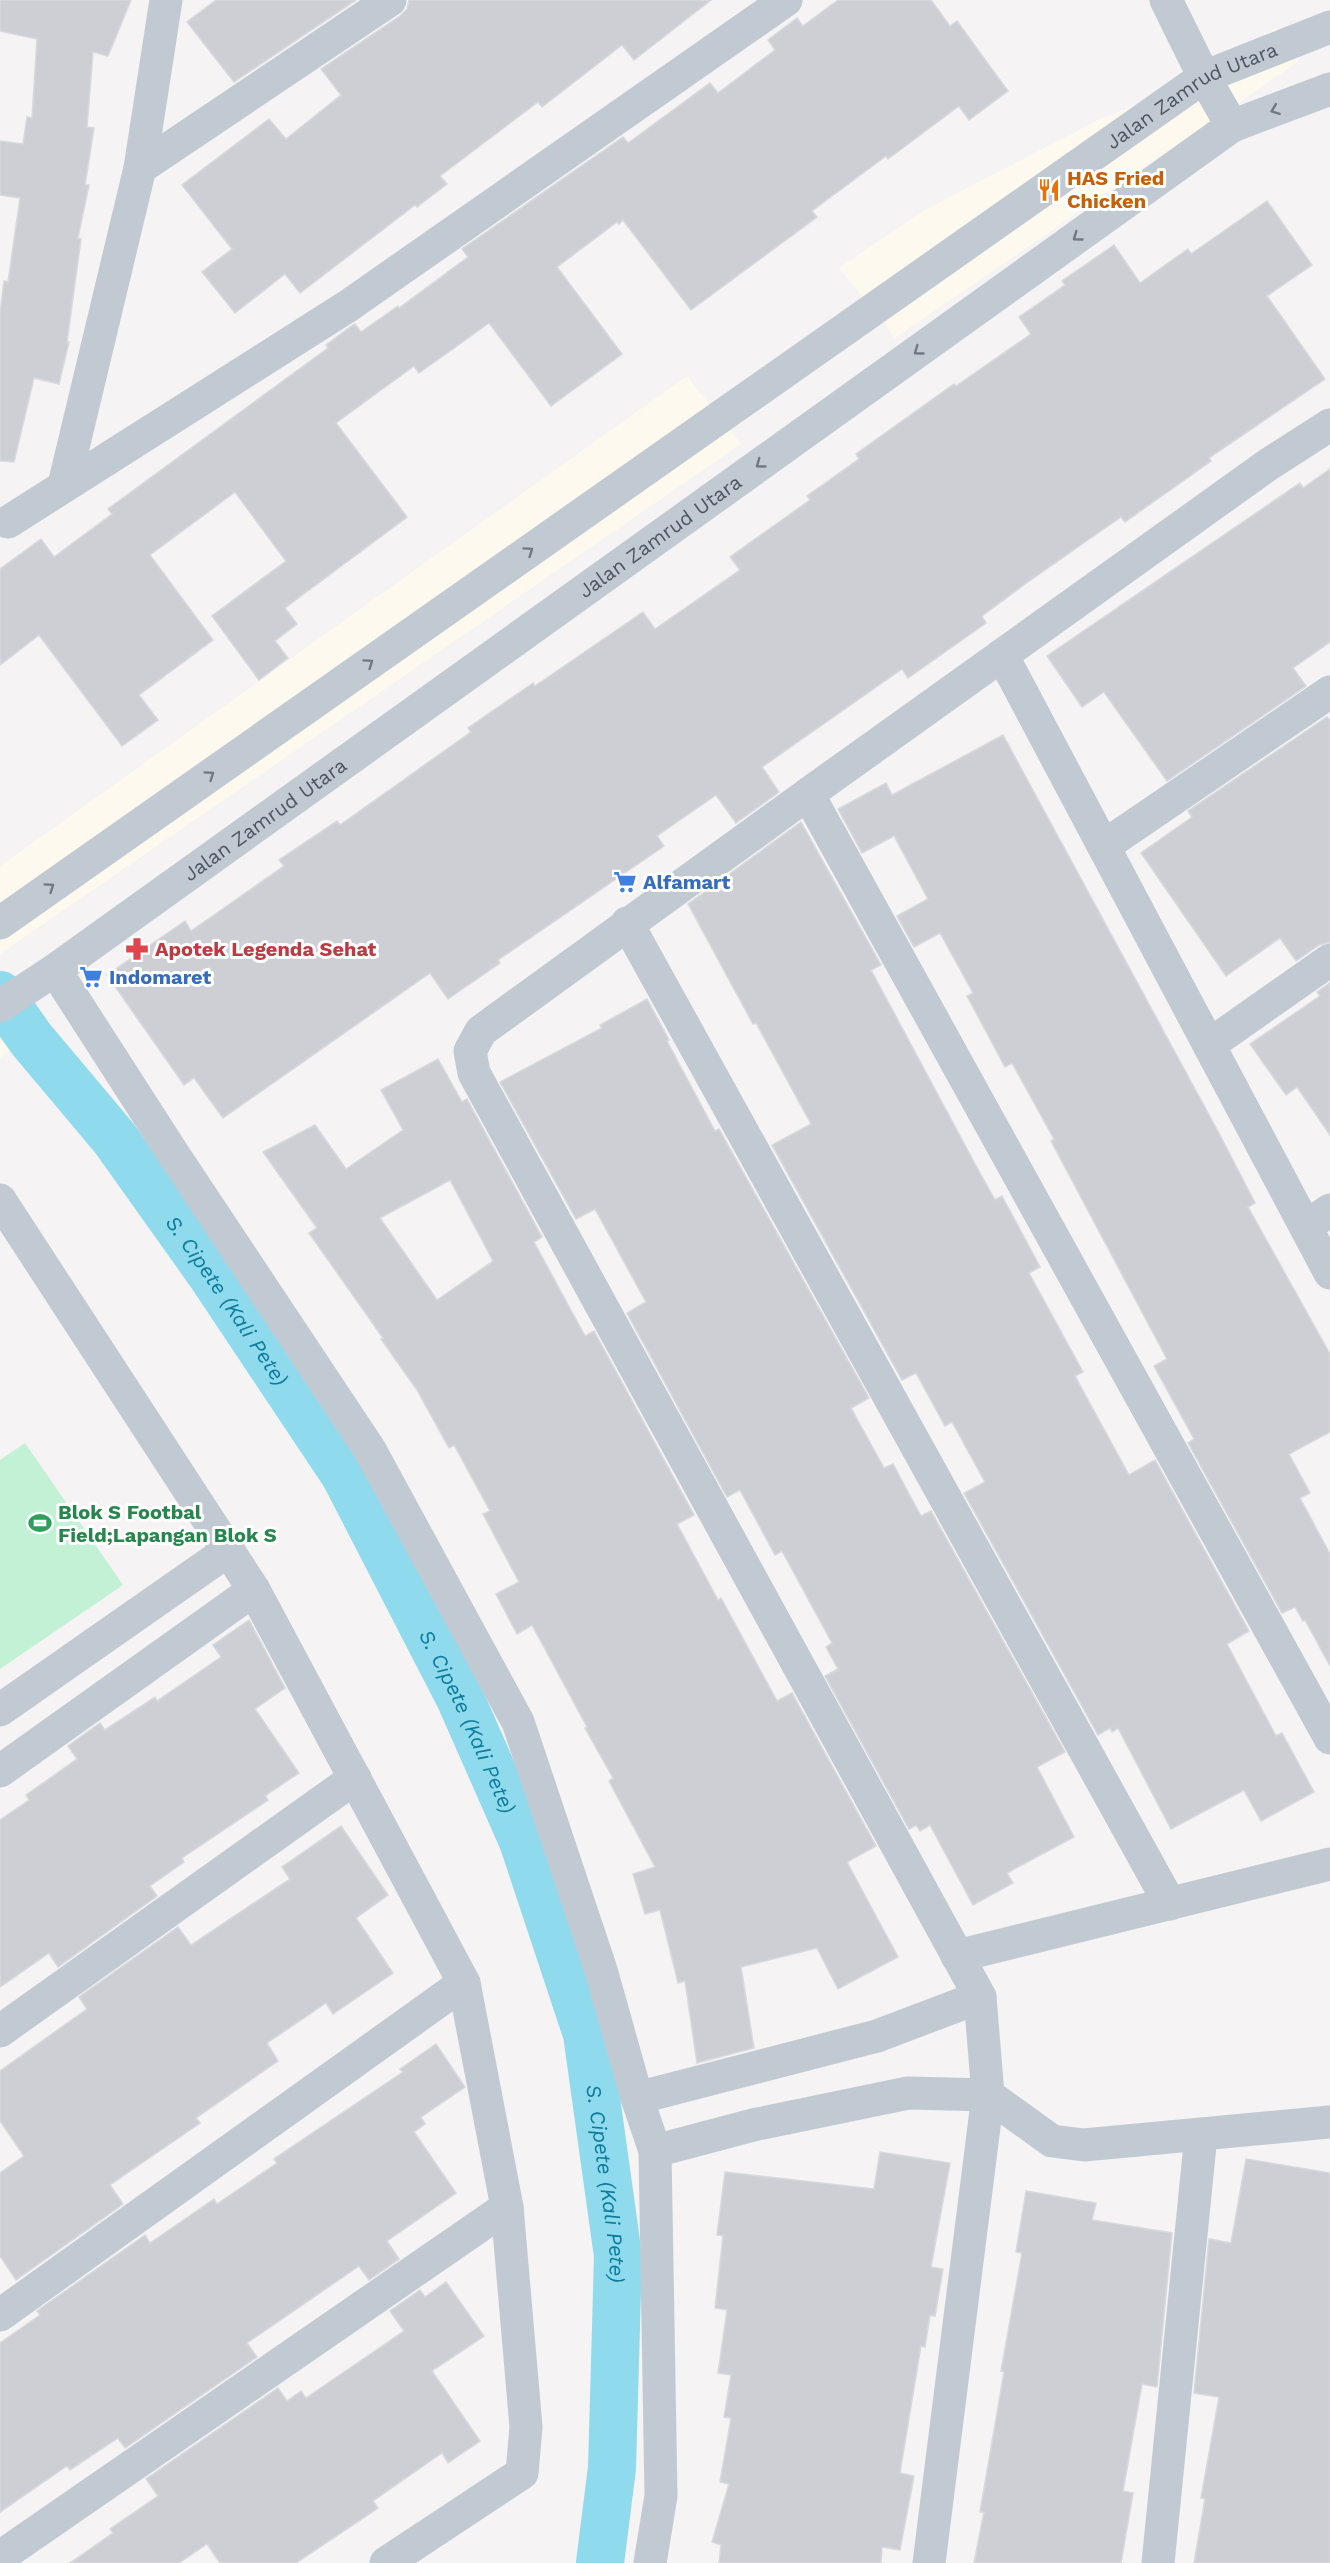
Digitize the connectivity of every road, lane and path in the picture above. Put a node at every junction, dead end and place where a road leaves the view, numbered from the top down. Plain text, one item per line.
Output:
1 (166, 0) edge
2 (390, 0) edge
3 (786, 0) edge
4 (1166, 0) edge
5 (1330, 27) edge
6 (1204, 77) junction
7 (1330, 89) edge
8 (1232, 126) junction
9 (140, 168) junction
10 (1330, 425) edge
11 (64, 485) junction
12 (8, 522) dead end
13 (1002, 655) junction
14 (1330, 692) edge
15 (808, 794) junction
16 (1104, 846) junction
17 (4, 914) edge
18 (627, 923) junction
19 (1330, 960) edge
20 (44, 977) junction
21 (0, 1006) edge
22 (1209, 1045) junction
23 (0, 1200) edge
24 (1318, 1219) edge
25 (1330, 1273) edge
26 (229, 1550) junction
27 (254, 1590) junction
28 (0, 1710) edge
29 (1330, 1738) edge
30 (0, 1771) edge
31 (355, 1778) junction
32 (1330, 1864) edge
33 (1170, 1904) junction
34 (957, 1956) junction
35 (464, 1983) junction
36 (980, 1997) junction
37 (0, 2031) edge
38 (988, 2095) junction
39 (637, 2098) junction
40 (1330, 2122) edge
41 (1201, 2135) junction
42 (655, 2151) junction
43 (507, 2207) junction
44 (0, 2315) edge
45 (0, 2557) edge
46 (386, 2563) edge
47 (650, 2563) edge
48 (929, 2563) edge
49 (1158, 2563) edge

1 - 9 street
2 - 9 street
3 - 11 street
4 - 6 street
5 - 6 street, Jalan Zamrud Utara
6 - 8 street
17 -> 6 street, Jalan Zamrud Utara
7 -> 8 street, Jalan Zamrud Utara
8 -> 20 street, Jalan Zamrud Utara
9 - 11 street
10 - 13 street
11 - 12 street
13 - 15 street
13 - 16 street
14 - 16 street
15 - 18 street
15 - 29 street
16 - 22 street
18 - 33 street
18 - 34 street
19 - 22 street
20 - 21 street, Jalan Zamrud Utara
20 - 39 street
22 - 24 street
23 - 26 street
24 - 25 street
26 - 27 street
26 - 28 street
27 - 30 street
27 - 31 street
31 - 35 street
31 - 37 street
32 - 33 street
33 - 34 street
34 - 36 street
35 - 43 street
35 - 44 street
36 - 38 street
36 - 39 street
38 - 41 street
38 - 42 street
38 - 48 street
39 - 42 street
40 - 41 street
41 - 49 street
42 - 47 street
43 - 45 street
43 - 46 street

